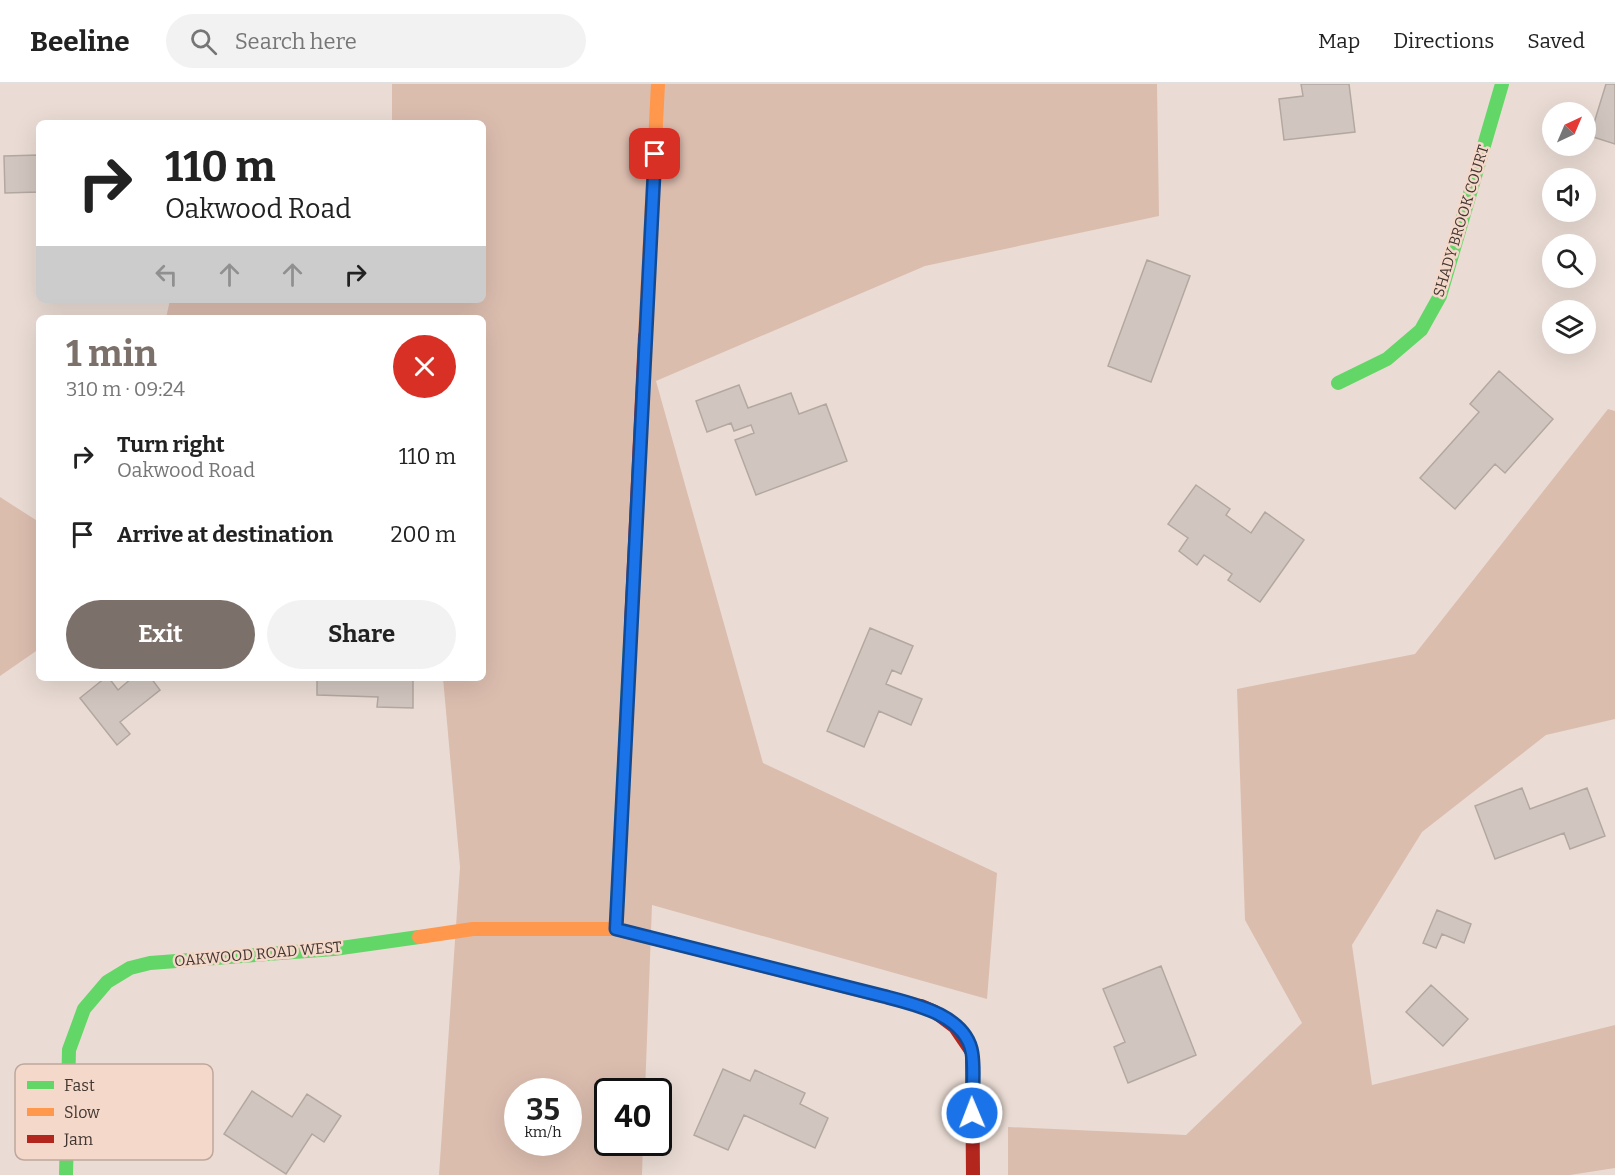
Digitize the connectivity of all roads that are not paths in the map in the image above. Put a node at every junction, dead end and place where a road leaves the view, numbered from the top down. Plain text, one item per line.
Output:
1 (658, 84) edge
2 (1502, 84) edge
3 (1338, 383) dead end
4 (616, 929) junction
5 (69, 1064) edge
6 (66, 1160) edge
7 (66, 1175) edge
8 (973, 1175) edge

1 - 4 street
2 - 3 street, SHADY BROOK COURT
4 - 5 street, OAKWOOD ROAD WEST
4 - 8 street, OAKWOOD ROAD WEST
6 - 7 street, OAKWOOD ROAD WEST

